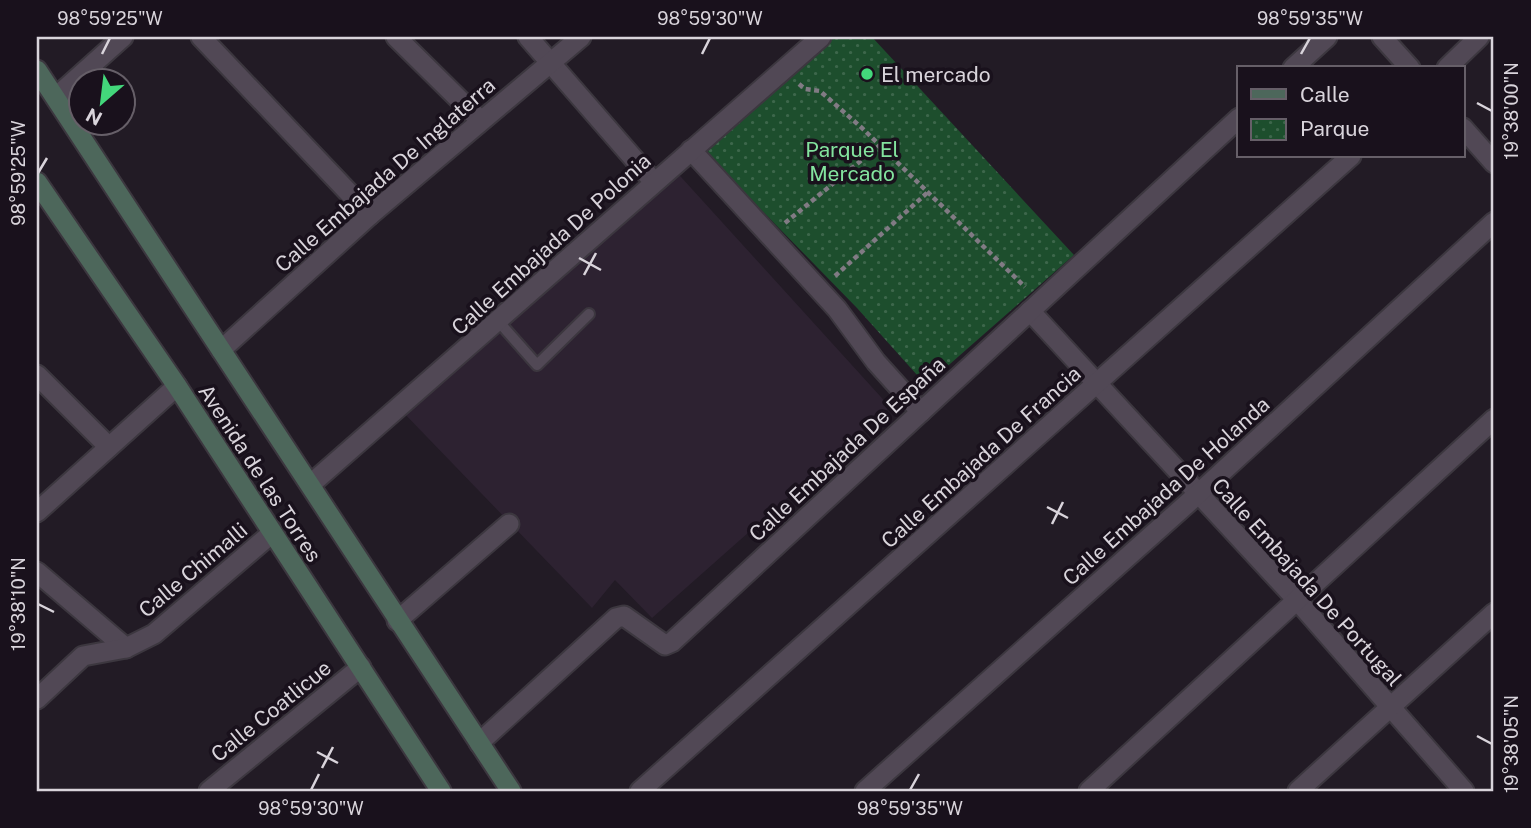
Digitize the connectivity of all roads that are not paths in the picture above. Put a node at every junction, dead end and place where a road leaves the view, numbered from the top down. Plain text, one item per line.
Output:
1 (123, 37) edge
2 (201, 37) edge
3 (396, 37) edge
4 (528, 37) edge
5 (581, 37) edge
6 (821, 37) edge
7 (1328, 37) edge
8 (1382, 37) edge
9 (1479, 37) edge
10 (550, 63) junction
11 (1295, 66) edge
12 (1408, 66) edge
13 (1449, 66) edge
14 (37, 70) edge
15 (56, 97) junction
16 (480, 120) junction
17 (1237, 120) edge
18 (1464, 129) edge
19 (691, 150) junction
20 (1349, 158) edge
21 (1494, 163) edge
22 (37, 182) edge
23 (654, 182) junction
24 (370, 215) junction
25 (1494, 222) edge
26 (1035, 306) junction
27 (589, 314) dead end
28 (499, 322) junction
29 (221, 350) junction
30 (37, 375) edge
31 (1098, 383) junction
32 (177, 386) junction
33 (921, 412) junction
34 (1494, 418) edge
35 (109, 447) junction
36 (311, 484) junction
37 (1198, 494) junction
38 (37, 512) edge
39 (509, 524) dead end
40 (271, 534) junction
41 (37, 572) edge
42 (1297, 600) junction
43 (1494, 612) edge
44 (397, 621) junction
45 (127, 648) junction
46 (361, 667) junction
47 (37, 699) edge
48 (1389, 707) junction
49 (479, 743) junction
50 (435, 789) edge
51 (209, 791) edge
52 (512, 791) edge
53 (640, 791) edge
54 (865, 791) edge
55 (1089, 791) edge
56 (1298, 791) edge
57 (1464, 791) edge

1 - 15 street
2 - 24 street
3 - 16 street
4 - 10 street
5 - 10 street, Calle Embajada De Inglaterra
6 - 19 street, Calle Embajada De Polonia
7 - 11 street
8 - 12 street
9 - 13 street
10 - 16 street, Calle Embajada De Inglaterra
10 - 23 street
14 - 15 main road
15 - 29 main road
16 - 24 street, Calle Embajada De Inglaterra
17 - 26 street, Calle Embajada De España
18 - 21 street
19 - 23 street, Calle Embajada De Polonia
19 - 33 street
20 - 31 street, Calle Embajada De Francia
22 - 32 main road, Avenida de las Torres
23 - 28 street, Calle Embajada De Polonia
24 - 29 street, Calle Embajada De Inglaterra
25 - 37 street, Calle Embajada De Holanda
26 - 31 street, Calle Embajada De Portugal
26 - 33 street, Calle Embajada De España
27 - 28 lane
28 - 36 street, Calle Embajada De Polonia
29 - 36 main road
30 - 35 street
31 - 37 street, Calle Embajada De Portugal
31 - 53 street, Calle Embajada De Francia
32 - 35 street
32 - 40 main road, Avenida de las Torres
33 - 49 street, Calle Embajada De España
34 - 42 street
35 - 38 street
36 - 44 main road
37 - 42 street, Calle Embajada De Portugal
37 - 54 street, Calle Embajada De Holanda
39 - 44 street
40 - 45 street, Calle Chimalli
40 - 46 main road, Avenida de las Torres
41 - 45 street
42 - 48 street, Calle Embajada De Portugal
42 - 55 street
43 - 48 street
44 - 49 main road
45 - 47 street, Calle Chimalli
46 - 50 main road, Avenida de las Torres
46 - 51 street, Calle Coatlicue
48 - 56 street
48 - 57 street, Calle Embajada De Portugal
49 - 52 main road

